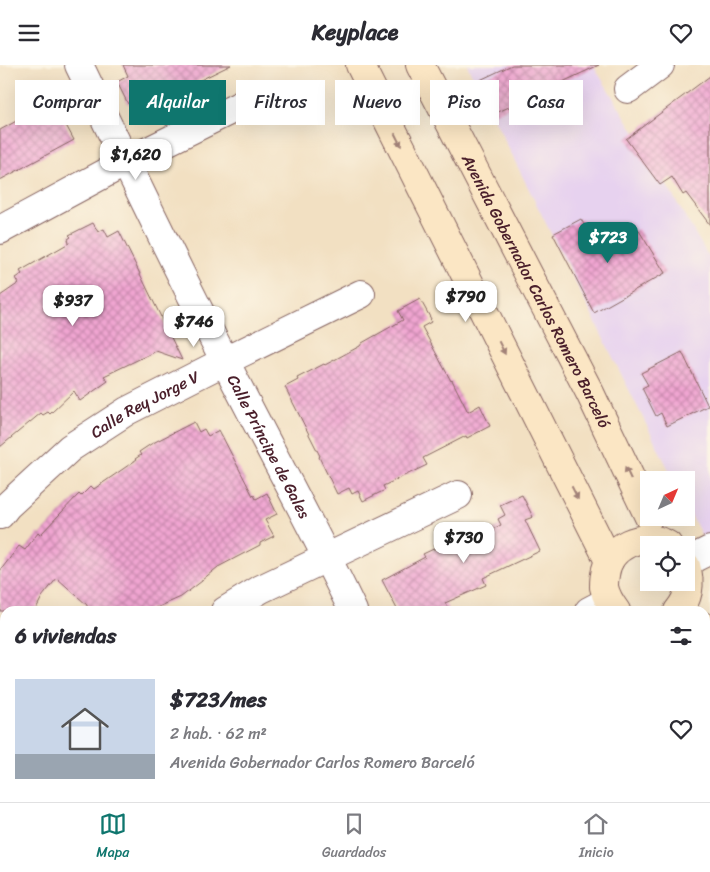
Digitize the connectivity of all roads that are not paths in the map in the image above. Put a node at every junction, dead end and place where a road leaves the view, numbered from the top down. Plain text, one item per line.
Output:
1 (80, 65) edge
2 (360, 65) edge
3 (420, 65) edge
4 (660, 65) edge
5 (628, 89) dead end
6 (236, 107) edge
7 (126, 162) junction
8 (0, 230) edge
9 (361, 293) dead end
10 (224, 361) junction
11 (458, 495) dead end
12 (0, 515) edge
13 (656, 530) edge
14 (710, 550) edge
15 (328, 557) junction
16 (695, 558) edge
17 (609, 561) junction
18 (689, 591) edge
19 (687, 605) edge
20 (233, 606) edge
21 (351, 606) edge
22 (604, 606) edge

1 - 7 street, Calle Príncipe de Gales
2 -> 17 main road
13 -> 3 main road, Avenida Gobernador Carlos Romero Barceló
4 - 5 street
6 - 7 street
7 - 8 street
7 - 10 street, Calle Príncipe de Gales
9 - 10 street, Calle Rey Jorge V
10 - 12 street, Calle Rey Jorge V
10 - 15 street, Calle Príncipe de Gales
11 - 15 street
13 - 17 main road
14 - 16 street
15 - 20 street
15 - 21 street, Calle Príncipe de Gales
17 - 22 main road
18 - 19 main road

